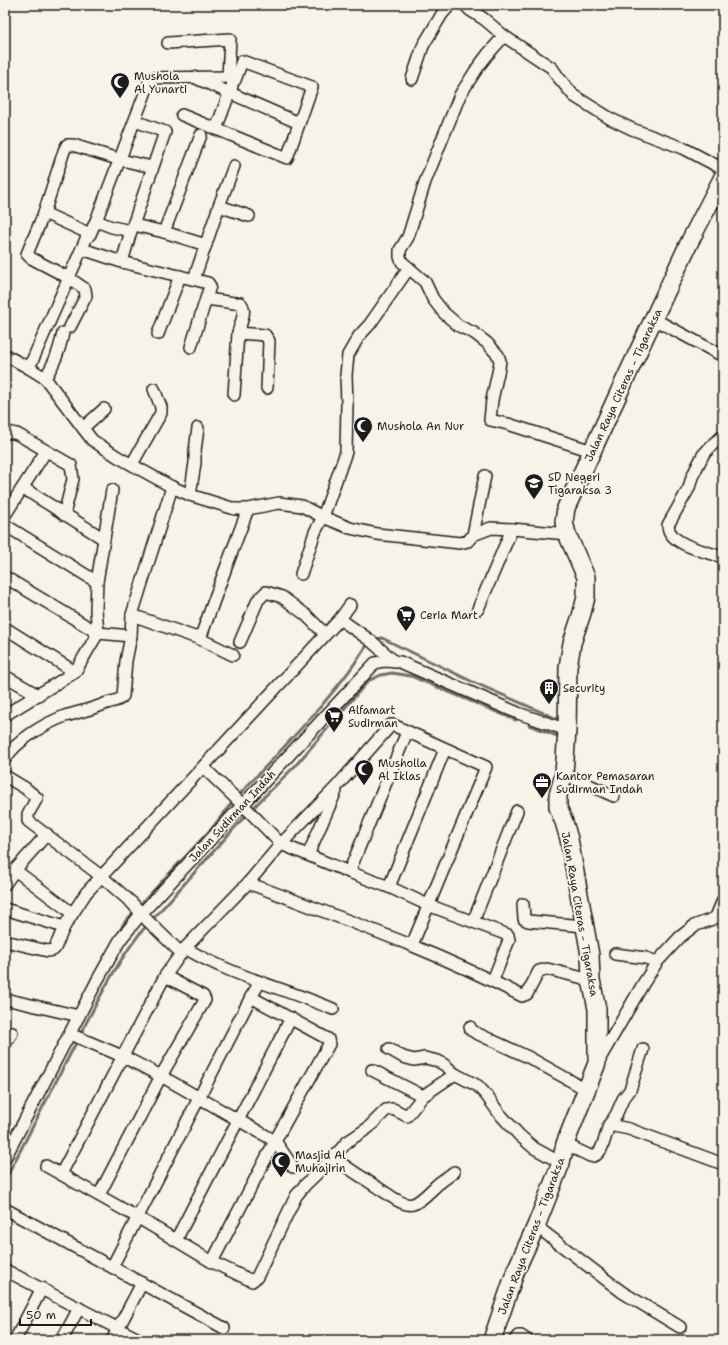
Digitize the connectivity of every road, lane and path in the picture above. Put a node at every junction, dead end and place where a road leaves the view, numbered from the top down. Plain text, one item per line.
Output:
1 (450, 5) edge
2 (465, 5) edge
3 (504, 36) junction
4 (168, 43) dead end
5 (230, 52) junction
6 (242, 61) junction
7 (194, 78) junction
8 (231, 78) junction
9 (412, 79) dead end
10 (230, 92) junction
11 (182, 115) dead end
12 (136, 121) junction
13 (299, 123) junction
14 (216, 128) junction
15 (201, 135) dead end
16 (121, 160) junction
17 (234, 166) dead end
18 (152, 168) junction
19 (723, 169) edge
20 (723, 177) edge
21 (219, 206) junction
22 (44, 213) junction
23 (249, 216) dead end
24 (96, 221) junction
25 (132, 228) junction
26 (164, 232) junction
27 (90, 234) junction
28 (206, 245) junction
29 (82, 249) junction
30 (122, 262) junction
31 (409, 268) junction
32 (180, 276) junction
33 (69, 278) junction
34 (194, 279) junction
35 (206, 299) junction
36 (654, 319) junction
37 (238, 333) junction
38 (158, 334) dead end
39 (191, 346) dead end
40 (5, 355) edge
41 (723, 356) edge
42 (29, 368) junction
43 (45, 378) junction
44 (267, 388) dead end
45 (154, 389) dead end
46 (234, 395) dead end
47 (104, 409) dead end
48 (83, 428) junction
49 (198, 428) dead end
50 (5, 434) edge
51 (723, 436) edge
52 (46, 451) junction
53 (592, 451) junction
54 (132, 464) junction
55 (485, 476) dead end
56 (172, 487) junction
57 (23, 488) junction
58 (112, 490) dead end
59 (190, 495) junction
60 (248, 509) junction
61 (5, 515) edge
62 (64, 515) junction
63 (323, 517) junction
64 (5, 525) edge
65 (512, 529) junction
66 (567, 534) junction
67 (473, 535) junction
68 (104, 539) junction
69 (723, 557) edge
70 (301, 574) dead end
71 (5, 577) edge
72 (98, 582) junction
73 (350, 604) dead end
74 (478, 609) dead end
75 (132, 615) junction
76 (340, 618) junction
77 (5, 628) edge
78 (98, 633) junction
79 (326, 634) junction
80 (131, 636) junction
81 (200, 639) junction
82 (240, 642) dead end
83 (233, 655) dead end
84 (395, 662) junction
85 (75, 672) junction
86 (5, 676) edge
87 (38, 695) junction
88 (5, 715) edge
89 (567, 730) junction
90 (407, 732) junction
91 (445, 750) junction
92 (5, 759) edge
93 (203, 767) junction
94 (564, 774) junction
95 (5, 776) edge
96 (338, 786) junction
97 (614, 796) dead end
98 (242, 805) junction
99 (517, 811) dead end
100 (47, 834) junction
101 (281, 844) junction
102 (308, 855) junction
103 (15, 870) junction
104 (349, 872) junction
105 (101, 876) junction
106 (248, 883) junction
107 (5, 884) edge
108 (389, 887) junction
109 (723, 900) edge
110 (523, 904) dead end
111 (428, 905) junction
112 (5, 909) edge
113 (72, 913) junction
114 (141, 914) junction
115 (720, 916) edge
116 (473, 922) junction
117 (584, 926) junction
118 (64, 927) junction
119 (5, 941) edge
120 (412, 945) junction
121 (183, 950) junction
122 (615, 954) dead end
123 (657, 962) junction
124 (165, 976) junction
125 (493, 980) junction
126 (591, 980) junction
127 (260, 982) junction
128 (251, 997) junction
129 (5, 999) edge
130 (333, 1009) dead end
131 (79, 1016) junction
132 (291, 1018) junction
133 (470, 1027) dead end
134 (12, 1034) dead end
135 (70, 1034) junction
136 (5, 1044) edge
137 (389, 1049) dead end
138 (643, 1049) dead end
139 (122, 1056) junction
140 (597, 1063) junction
141 (372, 1070) dead end
142 (455, 1074) junction
143 (161, 1076) junction
144 (587, 1090) junction
145 (423, 1096) junction
146 (200, 1097) junction
147 (239, 1120) junction
148 (609, 1125) junction
149 (275, 1141) junction
150 (565, 1144) junction
151 (5, 1158) edge
152 (333, 1158) junction
153 (561, 1163) junction
154 (723, 1164) edge
155 (46, 1166) dead end
156 (293, 1167) dead end
157 (454, 1172) dead end
158 (60, 1174) junction
159 (99, 1196) junction
160 (5, 1209) edge
161 (137, 1217) junction
162 (536, 1226) junction
163 (176, 1240) junction
164 (212, 1262) junction
165 (112, 1267) junction
166 (5, 1270) edge
167 (142, 1283) junction
168 (42, 1288) junction
169 (78, 1308) junction
170 (680, 1327) dead end
171 (224, 1328) dead end
172 (118, 1329) junction
173 (494, 1339) edge
174 (15, 1340) edge
175 (62, 1340) edge
176 (112, 1340) edge
177 (140, 1340) edge
178 (515, 1340) edge
179 (527, 1340) edge

1 - 9 street
2 - 3 street
3 - 19 street
3 - 31 street
4 - 5 street
5 - 6 street
5 - 8 street
6 - 8 street
6 - 13 street
7 - 8 street
7 - 10 street
7 - 12 street
8 - 10 street
10 - 13 street
10 - 14 street
11 - 14 street
12 - 16 street
12 - 18 street
13 - 14 street
15 - 26 street
16 - 18 street
16 - 22 street
16 - 24 street
17 - 21 street
18 - 25 street
20 - 36 main road, Jalan Raya Citeras - Tigaraksa
21 - 23 street
21 - 28 street
22 - 27 street
22 - 33 street
24 - 25 street
24 - 27 street
25 - 26 street
25 - 30 street
26 - 28 street
27 - 29 street
28 - 34 street
29 - 30 street
29 - 33 street
30 - 32 street
31 - 53 street
31 - 63 street
32 - 34 street
32 - 38 street
33 - 42 street
33 - 43 street
34 - 35 street
35 - 37 street
35 - 39 street
36 - 41 street
36 - 53 main road, Jalan Raya Citeras - Tigaraksa
37 - 44 street
37 - 46 street
40 - 42 street
42 - 43 street
43 - 48 street
45 - 54 street
47 - 48 street
48 - 54 street
49 - 59 street
50 - 52 street
51 - 69 street
52 - 57 street
52 - 62 street
53 - 66 main road, Jalan Raya Citeras - Tigaraksa
54 - 56 street
55 - 67 street
56 - 59 street
56 - 75 street
57 - 61 street
57 - 62 street
58 - 68 street
59 - 60 street
60 - 63 street
60 - 81 street
62 - 68 street
63 - 67 street
63 - 70 street
64 - 72 street
65 - 66 street
65 - 67 street
65 - 74 street
66 - 89 main road, Jalan Raya Citeras - Tigaraksa
68 - 72 street
71 - 78 street
72 - 78 street
73 - 76 street
75 - 80 street
75 - 81 street
76 - 79 street
76 - 84 street
77 - 85 street
78 - 80 street
78 - 85 street
79 - 82 street
79 - 93 street
80 - 92 street
81 - 83 street
84 - 89 street, Jalan Sudirman Indah
84 - 98 street, Jalan Sudirman Indah
85 - 87 street
86 - 87 street
87 - 88 street
89 - 94 main road, Jalan Raya Citeras - Tigaraksa
90 - 91 street
90 - 96 street
90 - 104 street
91 - 108 street
91 - 111 street
93 - 98 street
93 - 105 street
94 - 97 street
94 - 117 main road, Jalan Raya Citeras - Tigaraksa
95 - 100 street
96 - 101 street
96 - 102 street
98 - 101 street
98 - 114 street, Jalan Sudirman Indah
99 - 116 street
100 - 103 street
100 - 105 street
101 - 102 street
101 - 106 street
102 - 104 street
103 - 107 street
103 - 113 street
104 - 108 street
105 - 113 street
105 - 114 street
106 - 120 street
106 - 121 street
108 - 111 street
109 - 115 street
110 - 117 street
111 - 116 street
111 - 120 street
112 - 118 street
113 - 118 street
114 - 121 street
114 - 131 street, Jalan Sudirman Indah
115 - 123 street
116 - 125 street
117 - 126 main road, Jalan Raya Citeras - Tigaraksa
118 - 119 street
120 - 125 street
121 - 124 street
121 - 127 street
122 - 123 street
123 - 140 street
124 - 139 street
124 - 143 street
125 - 126 street
126 - 140 main road, Jalan Raya Citeras - Tigaraksa
127 - 128 street
127 - 130 street
128 - 132 street
128 - 146 street
129 - 131 street
131 - 135 street, Jalan Sudirman Indah
132 - 147 street
132 - 149 street
133 - 144 street
134 - 136 street
135 - 139 street
135 - 151 street, Jalan Sudirman Indah
137 - 142 street
138 - 148 street
139 - 143 street
139 - 158 street
140 - 144 main road, Jalan Raya Citeras - Tigaraksa
141 - 145 street
142 - 145 street
142 - 153 street
143 - 146 street
143 - 159 street
144 - 150 main road, Jalan Raya Citeras - Tigaraksa
145 - 152 street
146 - 147 street
146 - 161 street
147 - 149 street
147 - 163 street
148 - 150 street
148 - 154 street
149 - 156 street
149 - 164 street
150 - 153 main road, Jalan Raya Citeras - Tigaraksa
152 - 157 street
152 - 164 street
153 - 162 main road, Jalan Raya Citeras - Tigaraksa
155 - 158 street
158 - 159 street
159 - 161 street
160 - 165 street
161 - 163 street
161 - 165 street
162 - 170 street
162 - 173 main road, Jalan Raya Citeras - Tigaraksa
163 - 164 street
165 - 167 street
166 - 168 street
167 - 171 street
167 - 172 street
168 - 169 street
168 - 174 street
169 - 172 street
169 - 175 street
172 - 176 street
172 - 177 street
178 - 179 street

